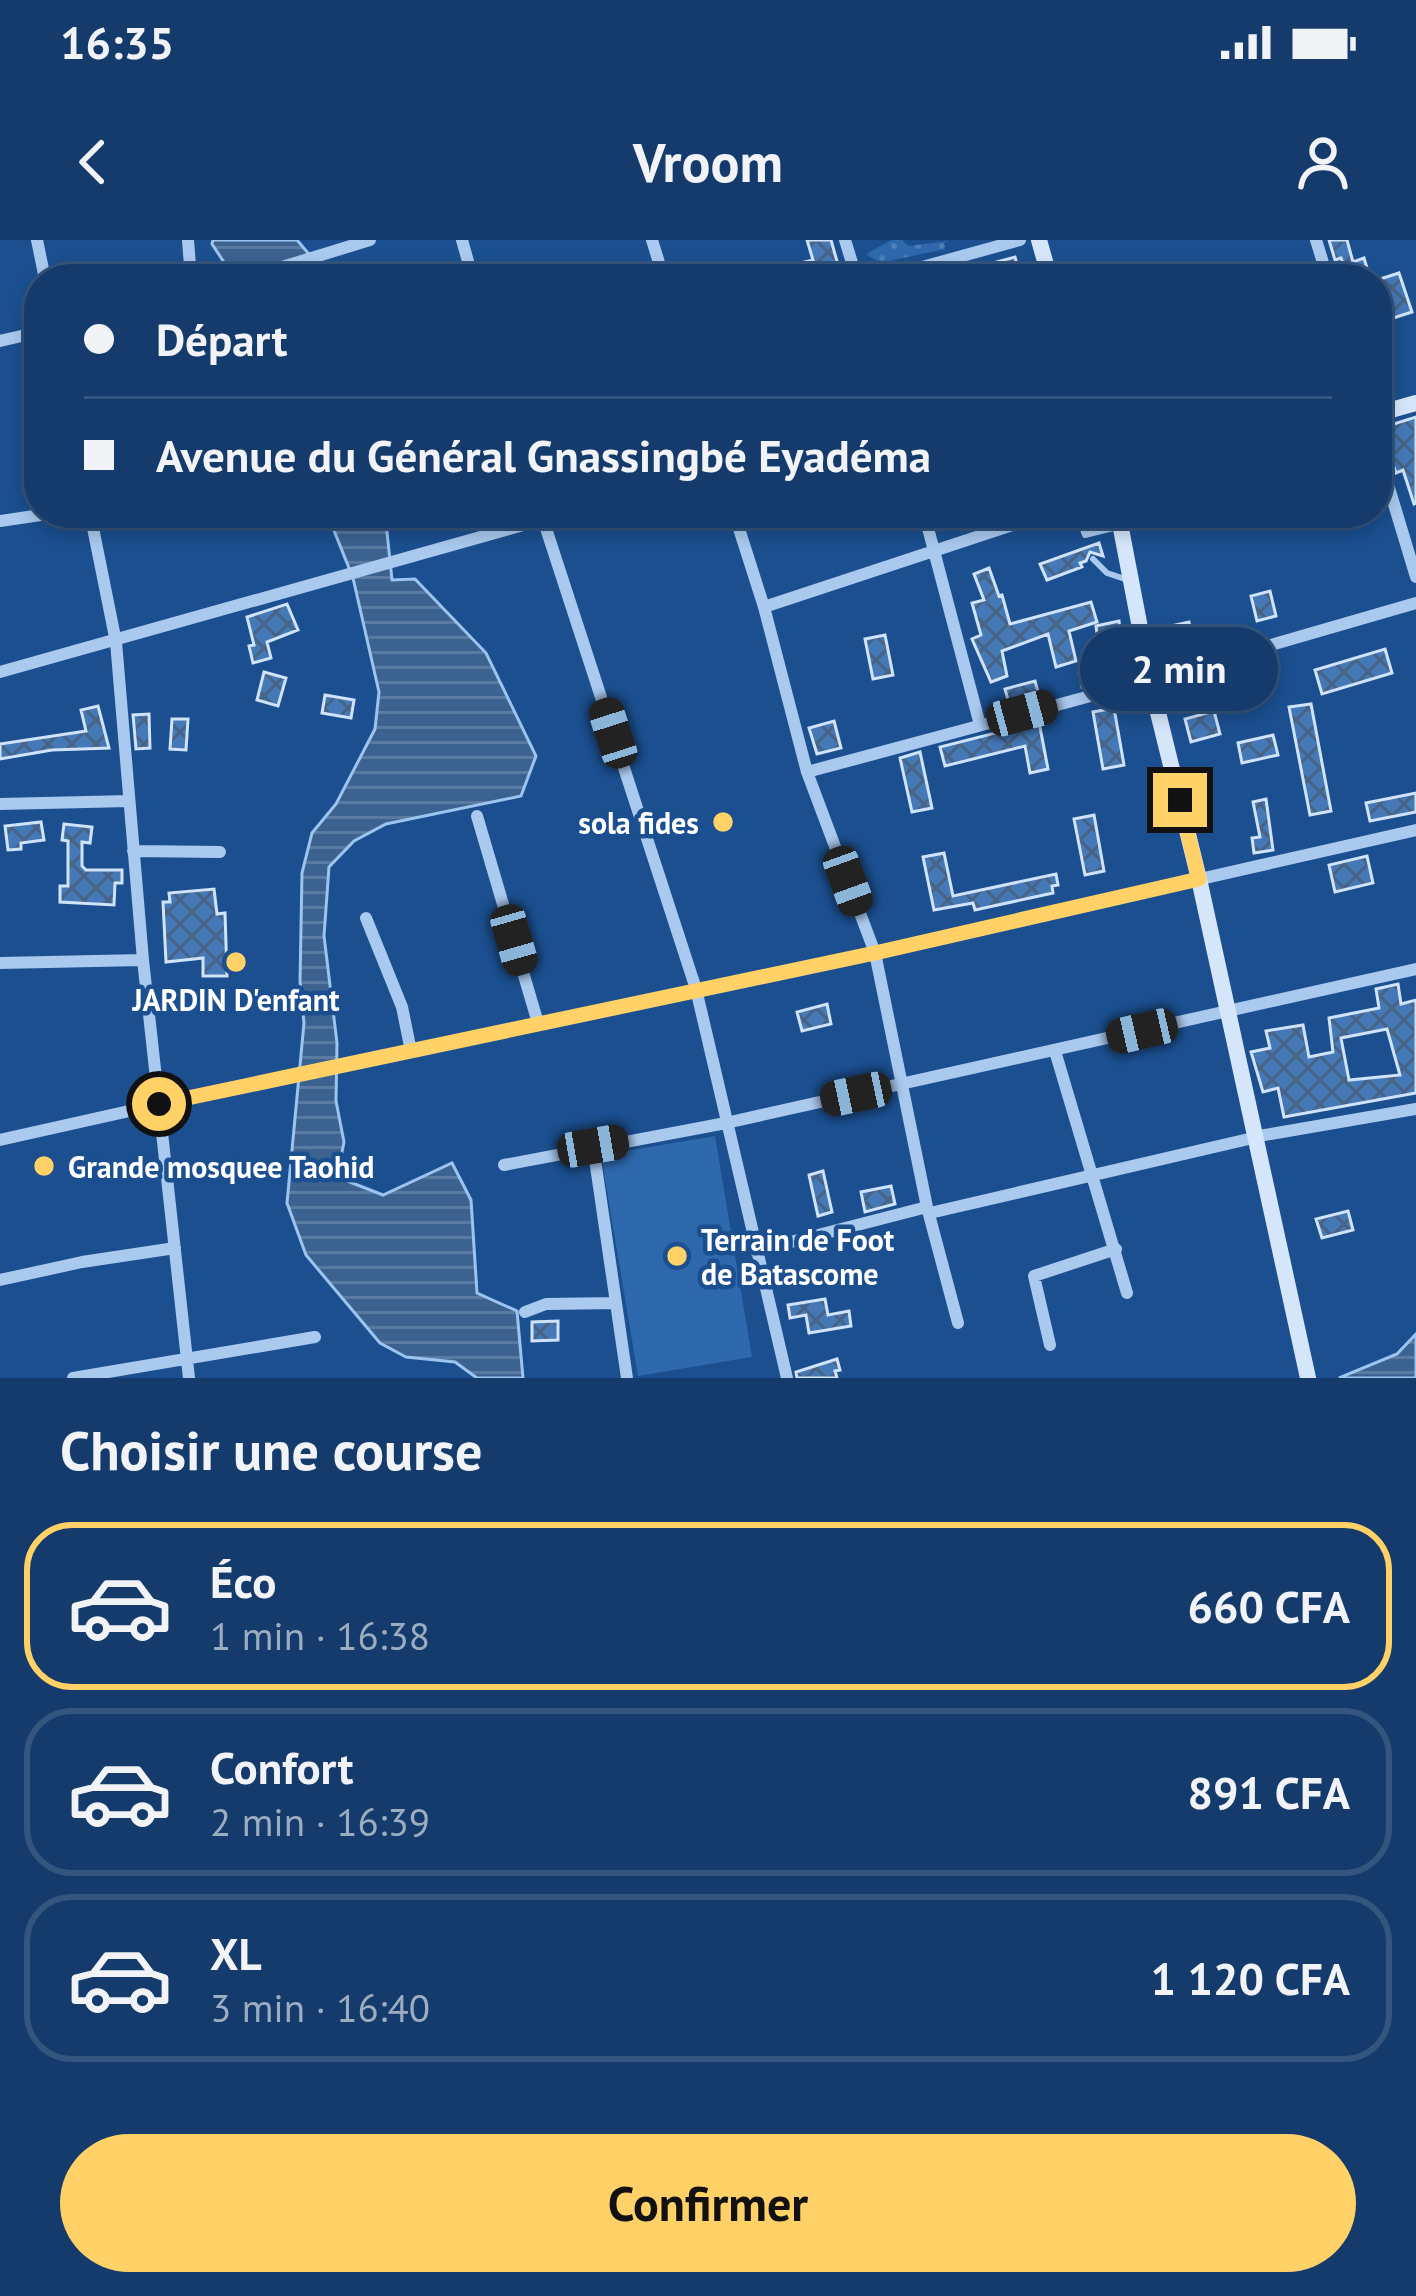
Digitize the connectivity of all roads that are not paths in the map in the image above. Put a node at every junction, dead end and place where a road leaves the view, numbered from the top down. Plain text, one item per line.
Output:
1 (370, 240) edge
2 (1020, 240) edge
3 (971, 248) edge
4 (290, 264) edge
5 (924, 264) edge
6 (1392, 498) edge
7 (93, 528) edge
8 (504, 528) edge
9 (546, 528) edge
10 (739, 528) edge
11 (929, 528) edge
12 (1006, 528) edge
13 (1083, 528) edge
14 (1101, 528) edge
15 (1121, 528) edge
16 (1085, 535) junction
17 (1089, 547) dead end
18 (936, 552) junction
19 (1093, 559) dead end
20 (1416, 577) edge
21 (1131, 581) junction
22 (1416, 603) edge
23 (764, 607) junction
24 (116, 642) junction
25 (0, 672) edge
26 (1150, 680) junction
27 (980, 724) junction
28 (807, 772) junction
29 (129, 801) junction
30 (0, 804) edge
31 (477, 816) dead end
32 (1416, 830) edge
33 (133, 851) junction
34 (220, 852) dead end
35 (1199, 879) junction
36 (366, 918) dead end
37 (875, 953) junction
38 (143, 960) junction
39 (0, 963) edge
40 (1416, 968) edge
41 (696, 989) junction
42 (1228, 1010) junction
43 (538, 1023) junction
44 (411, 1051) junction
45 (1055, 1051) junction
46 (900, 1085) junction
47 (159, 1104) junction
48 (1416, 1109) edge
49 (726, 1123) junction
50 (1253, 1137) junction
51 (0, 1140) edge
52 (593, 1146) junction
53 (504, 1165) dead end
54 (1094, 1175) junction
55 (928, 1210) junction
56 (175, 1248) junction
57 (1115, 1250) junction
58 (756, 1251) junction
59 (0, 1280) edge
60 (1127, 1293) dead end
61 (616, 1303) junction
62 (526, 1312) dead end
63 (958, 1323) dead end
64 (315, 1337) dead end
65 (1050, 1345) dead end
66 (188, 1358) junction
67 (73, 1378) edge
68 (189, 1378) edge
69 (627, 1378) edge
70 (787, 1378) edge
71 (1308, 1378) edge

1 - 4 street
2 - 3 street
3 - 5 street
6 - 20 street
7 - 24 street
8 - 24 street
9 - 41 street
10 - 23 street
11 - 18 street
12 - 18 street
13 - 16 lane
14 - 16 lane
15 - 21 main road
16 - 17 lane
18 - 23 street
18 - 27 street
19 - 21 lane
21 - 26 main road
22 - 26 street
23 - 28 street
24 - 25 street
24 - 29 street
26 - 27 street
26 - 35 main road
27 - 28 street
28 - 37 street
29 - 30 street
29 - 33 street
31 - 43 street
32 - 35 street
33 - 34 street
33 - 38 street
35 - 37 street
35 - 42 main road
36 - 44 street
37 - 41 street
37 - 46 street
38 - 39 street
38 - 47 street
40 - 42 street
41 - 43 street
41 - 49 street
42 - 45 street
42 - 50 main road
43 - 44 street
44 - 47 street
45 - 46 street
45 - 54 street
46 - 49 street
46 - 55 street
47 - 51 street
47 - 56 street
48 - 50 street
49 - 52 street
49 - 58 street
50 - 54 street
50 - 71 main road
52 - 53 street
52 - 61 street
54 - 55 street
54 - 57 street
55 - 58 street
55 - 63 street
56 - 59 street
56 - 66 street
57 - 60 street
57 - 65 street
58 - 70 street
61 - 62 street
61 - 69 street
64 - 66 street
66 - 67 street
66 - 68 street

